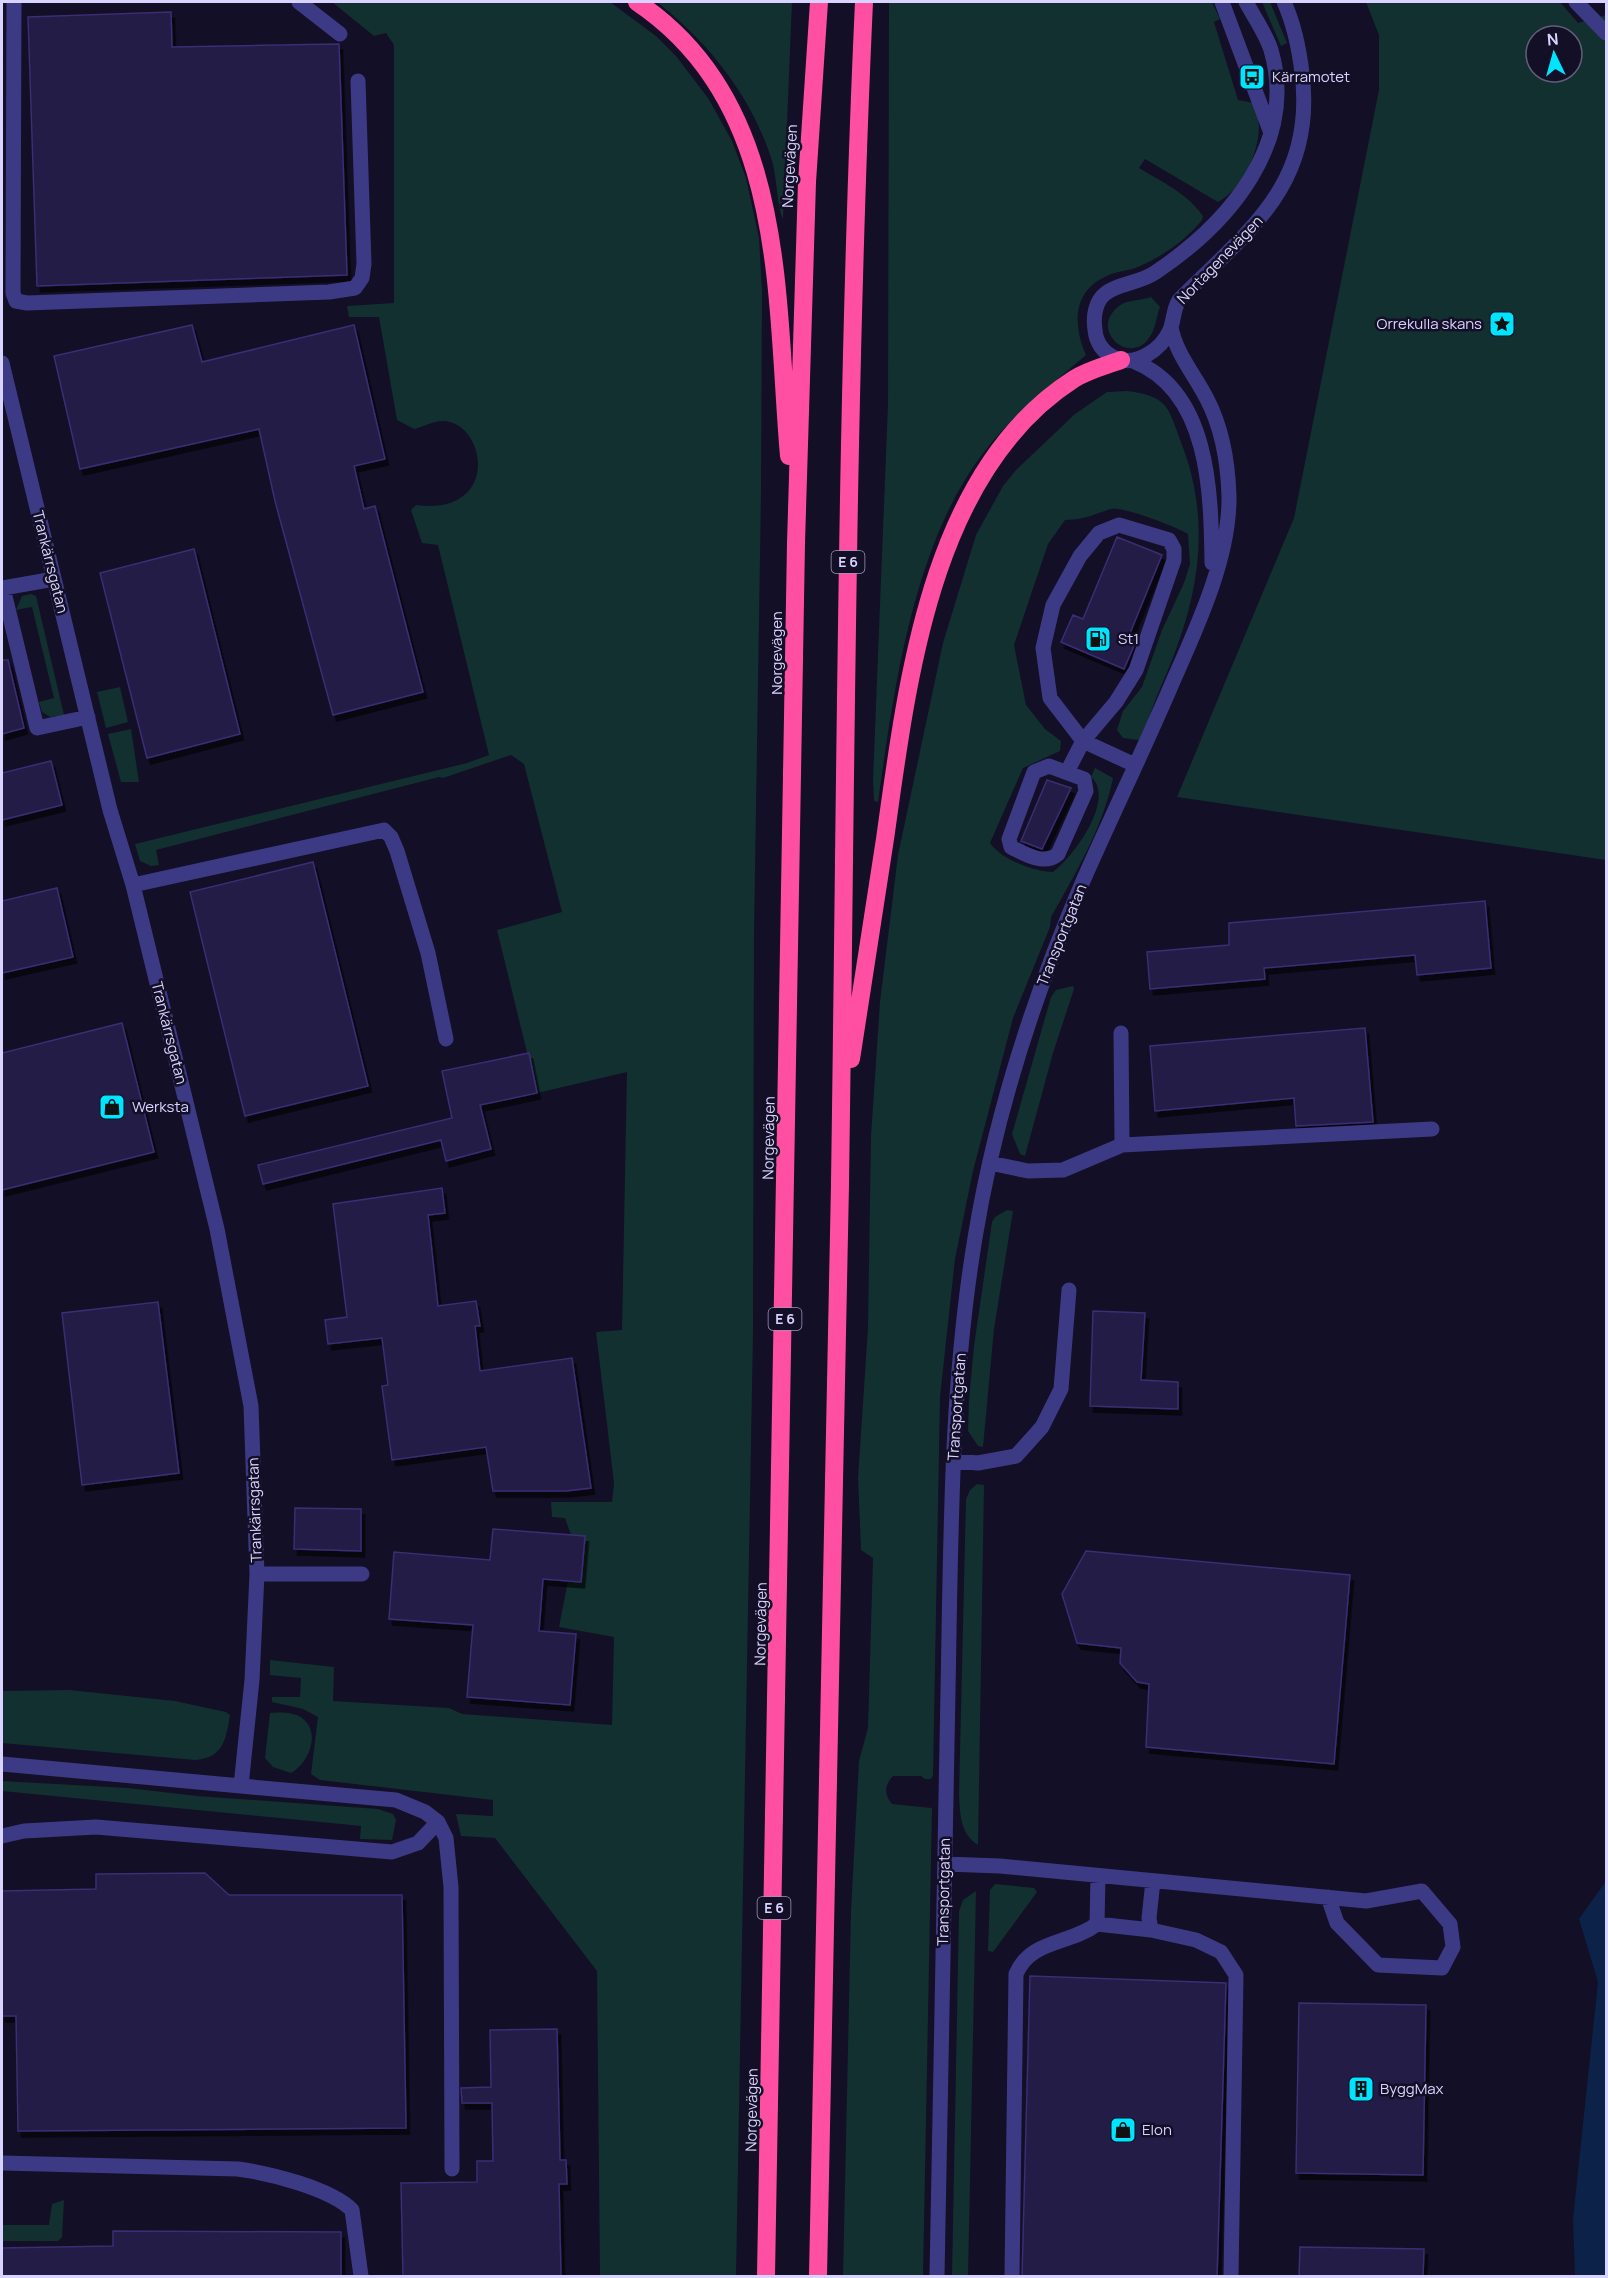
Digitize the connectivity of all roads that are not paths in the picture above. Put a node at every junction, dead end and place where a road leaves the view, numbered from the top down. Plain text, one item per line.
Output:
1 (14, 2) edge
2 (299, 2) edge
3 (637, 2) edge
4 (819, 2) edge
5 (864, 2) edge
6 (1222, 2) edge
7 (1246, 2) edge
8 (1284, 2) edge
9 (1576, 2) edge
10 (1606, 33) edge
11 (340, 34) dead end
12 (358, 81) dead end
13 (1271, 133) junction
14 (7, 294) edge
15 (1171, 327) junction
16 (1127, 360) junction
17 (2, 363) edge
18 (7, 404) edge
19 (796, 543) junction
20 (54, 579) junction
21 (1212, 581) junction
22 (2, 588) edge
23 (88, 717) junction
24 (1083, 741) junction
25 (1135, 765) junction
26 (1067, 772) junction
27 (133, 885) junction
28 (1121, 1033) dead end
29 (446, 1039) dead end
30 (841, 1123) junction
31 (1432, 1129) dead end
32 (1122, 1145) junction
33 (990, 1162) junction
34 (1069, 1290) dead end
35 (953, 1461) junction
36 (257, 1574) junction
37 (362, 1574) dead end
38 (2, 1764) edge
39 (241, 1786) junction
40 (438, 1822) junction
41 (2, 1836) edge
42 (945, 1864) junction
43 (1098, 1876) junction
44 (1153, 1881) junction
45 (1328, 1898) junction
46 (1097, 1924) junction
47 (1151, 1930) junction
48 (2, 2163) edge
49 (452, 2169) dead end
50 (361, 2277) edge
51 (766, 2277) edge
52 (818, 2277) edge
53 (937, 2277) edge
54 (1012, 2277) edge
55 (1231, 2277) edge

1 - 14 street
2 - 11 street
3 - 19 highway
4 - 19 highway, Norgevägen / E 6
5 - 30 highway, E 6
6 - 13 street
7 - 13 street, Nortagenevägen
8 - 15 street, Nortagenevägen
9 - 10 street
12 - 14 street
13 - 16 street, Nortagenevägen
15 - 16 street, Nortagenevägen
15 - 21 street, Transportgatan
16 - 21 street, Transportgatan
16 - 30 highway
17 - 18 street, Trankärrsgatan
18 - 20 street, Trankärrsgatan
19 - 51 highway, Norgevägen / E 6
20 - 22 street
20 - 23 street, Trankärrsgatan
21 - 25 street, Transportgatan
22 - 23 street
23 - 27 street, Trankärrsgatan
24 - 24 street
24 - 25 street
24 - 26 street
25 - 33 street, Transportgatan
26 - 26 street
27 - 29 street
27 - 36 street, Trankärrsgatan
28 - 32 street
30 - 52 highway, E 6
31 - 32 street
32 - 33 street
33 - 35 street, Transportgatan
34 - 35 street
35 - 42 street, Transportgatan
36 - 37 street
36 - 39 street, Trankärrsgatan
38 - 39 street
39 - 40 street
40 - 41 street
40 - 49 street
42 - 43 street
42 - 53 street, Transportgatan
43 - 44 street
43 - 46 street
44 - 45 street
44 - 47 street
45 - 45 street
46 - 47 street
46 - 54 street
47 - 55 street
48 - 50 street

